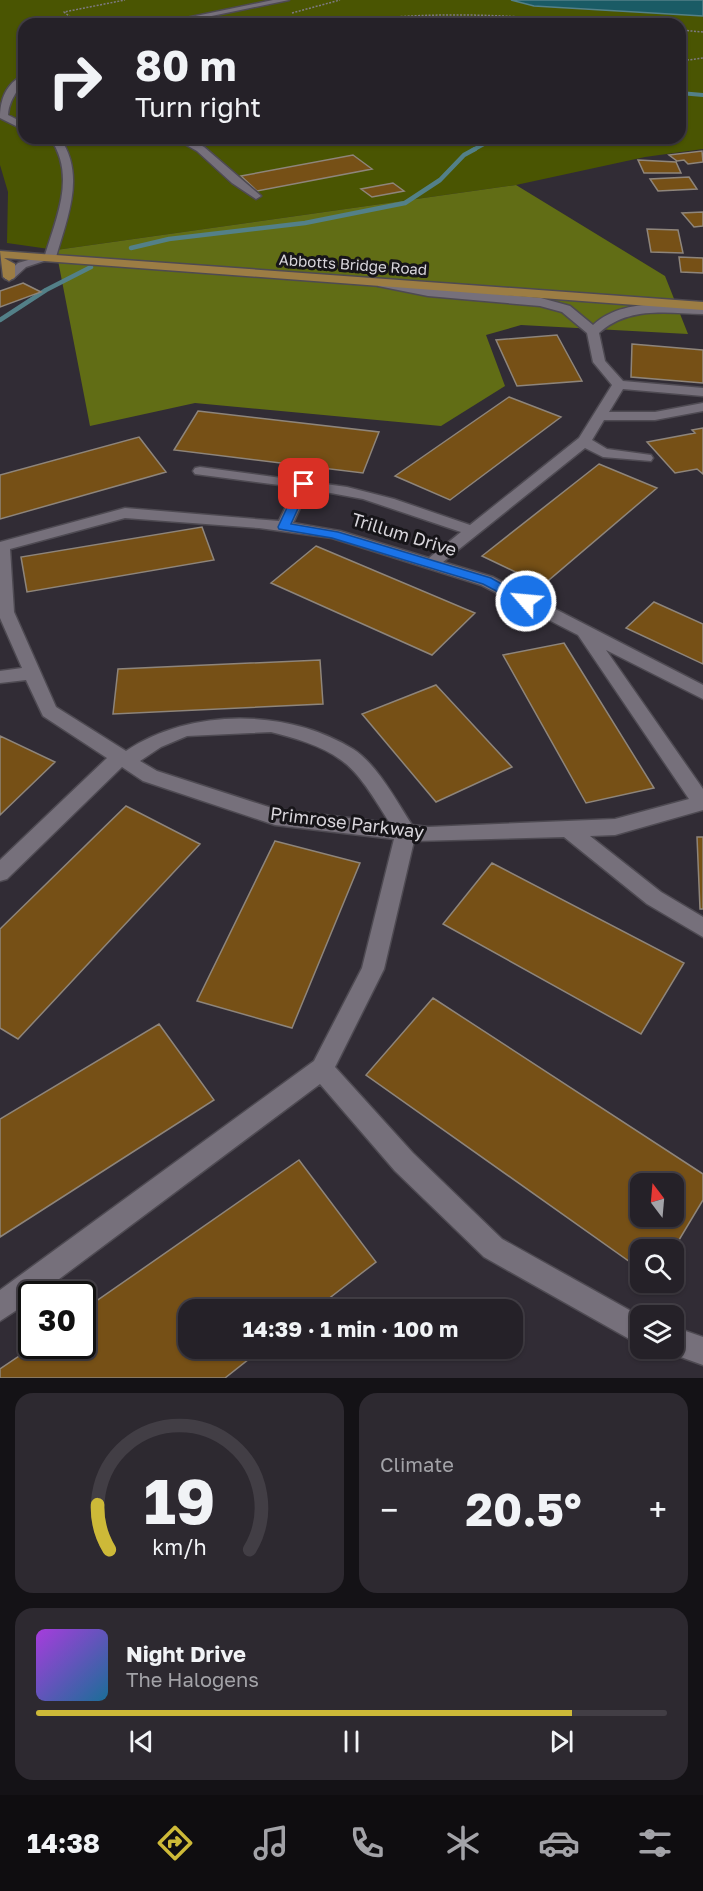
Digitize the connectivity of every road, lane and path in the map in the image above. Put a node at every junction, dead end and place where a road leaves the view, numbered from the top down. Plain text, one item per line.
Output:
1 (125, 0) edge
2 (285, 0) edge
3 (340, 0) edge
4 (285, 14) dead end
5 (271, 16) dead end
6 (69, 18) edge
7 (192, 18) edge
8 (268, 18) edge
9 (367, 18) edge
10 (544, 18) edge
11 (686, 31) edge
12 (703, 32) edge
13 (703, 58) edge
14 (686, 60) edge
15 (18, 81) edge
16 (18, 124) edge
17 (61, 144) edge
18 (197, 144) edge
19 (256, 196) dead end
20 (0, 254) edge
21 (27, 256) junction
22 (50, 257) junction
23 (0, 260) edge
24 (4, 280) edge
25 (374, 282) junction
26 (703, 308) edge
27 (593, 332) junction
28 (619, 385) junction
29 (703, 392) edge
30 (703, 407) edge
31 (599, 416) junction
32 (584, 441) junction
33 (646, 458) dead end
34 (200, 471) dead end
35 (304, 484) junction
36 (284, 527) junction
37 (472, 531) junction
38 (1, 547) edge
39 (430, 564) junction
40 (3, 610) edge
41 (584, 632) junction
42 (31, 673) junction
43 (0, 677) edge
44 (703, 693) edge
45 (123, 759) junction
46 (702, 803) edge
47 (568, 829) junction
48 (406, 832) junction
49 (0, 873) edge
50 (703, 928) edge
51 (322, 1069) junction
52 (0, 1307) edge
53 (630, 1325) edge
54 (684, 1344) edge
55 (703, 1351) edge

1 - 6 path
2 - 7 street
3 - 4 path
5 - 8 path
9 - 10 path
11 - 12 path
13 - 14 path
15 - 16 street
17 - 22 street
18 - 19 street
20 - 21 main road, Abbotts Bridge Road
21 - 22 main road, Abbotts Bridge Road
21 - 24 street
22 - 24 street
22 - 25 main road, Abbotts Bridge Road
23 - 24 main road
25 - 26 main road, Abbotts Bridge Road
25 - 27 street
26 - 27 street
27 - 28 street
28 - 29 street
28 - 31 street
30 - 31 street
31 - 32 street
32 - 33 street
32 - 37 street
34 - 35 street
35 - 36 street
35 - 37 street
36 - 38 street, Trillum Drive
36 - 39 street, Trillum Drive
37 - 39 street
38 - 40 street, Primrose Parkway
39 - 41 street, Trillum Drive
40 - 42 street, Primrose Parkway
41 - 44 street, Trillum Drive
41 - 46 street
42 - 43 street
42 - 45 street, Primrose Parkway
45 - 48 street, Primrose Parkway
45 - 48 street
45 - 49 street
46 - 47 street, Primrose Parkway
47 - 48 street, Primrose Parkway
47 - 50 street
48 - 51 street
51 - 52 street
51 - 53 street
54 - 55 street

